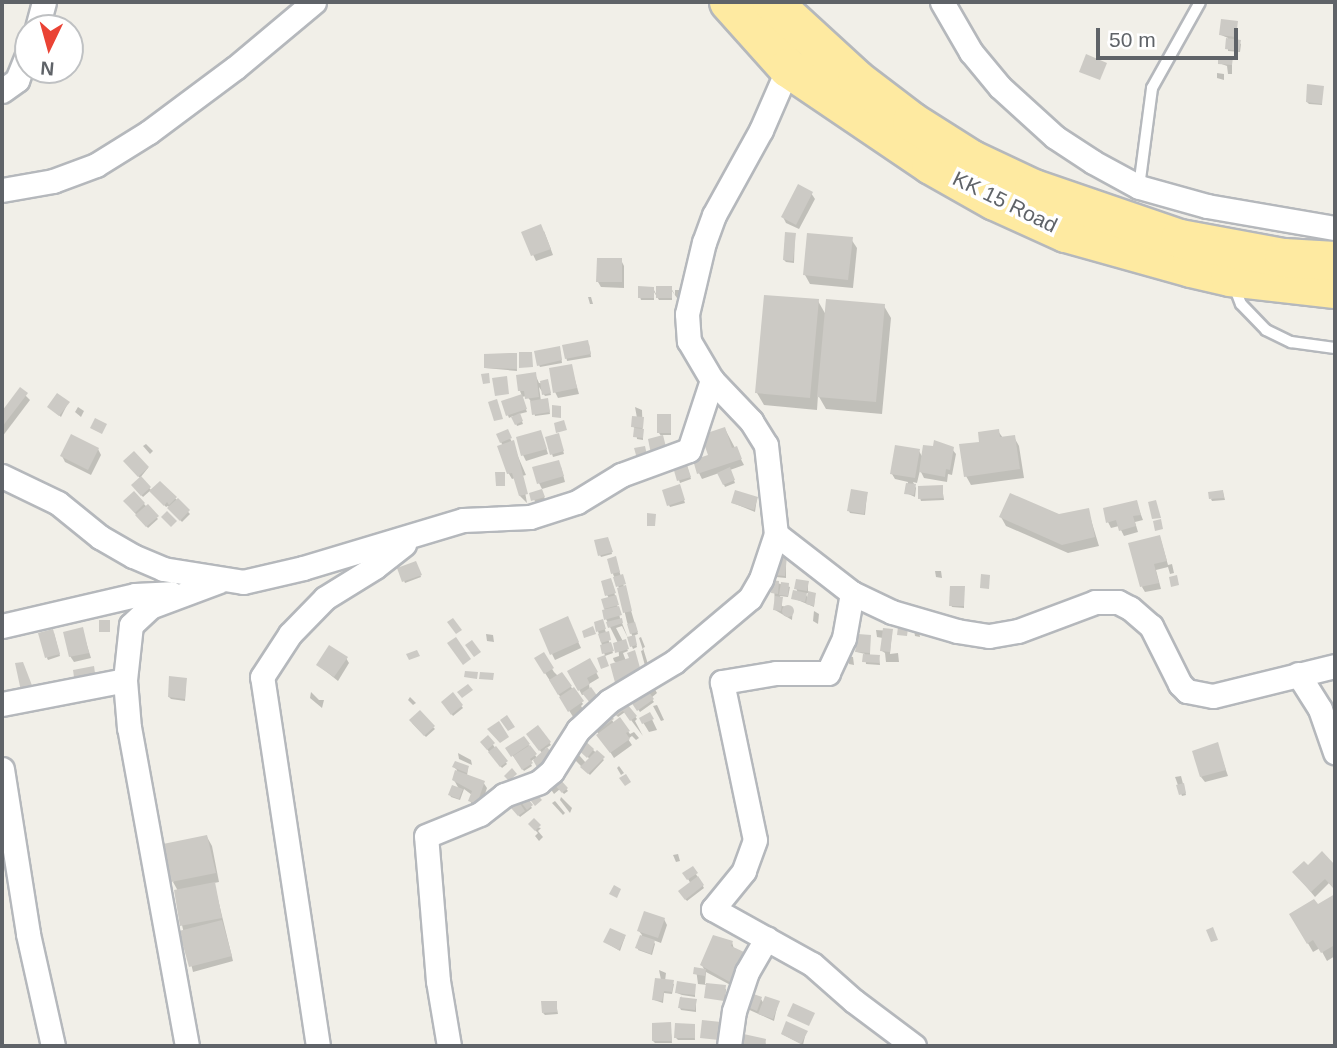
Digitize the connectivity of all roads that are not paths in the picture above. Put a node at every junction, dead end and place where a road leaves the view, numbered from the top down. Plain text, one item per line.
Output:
1 (314, 2) edge
2 (729, 2) edge
3 (772, 2) edge
4 (942, 2) edge
5 (1200, 2) edge
6 (788, 68) junction
7 (1139, 187) junction
8 (2, 190) edge
9 (1335, 229) edge
10 (1335, 261) edge
11 (1230, 277) junction
12 (1335, 289) edge
13 (1335, 348) edge
14 (712, 380) junction
15 (2, 476) edge
16 (776, 534) junction
17 (412, 537) junction
18 (224, 579) junction
19 (181, 593) junction
20 (852, 593) junction
21 (2, 626) edge
22 (1335, 666) edge
23 (1298, 674) junction
24 (125, 680) junction
25 (2, 705) edge
26 (1335, 752) edge
27 (2, 769) edge
28 (11, 887) edge
29 (767, 937) junction
30 (53, 1046) edge
31 (187, 1046) edge
32 (318, 1046) edge
33 (449, 1046) edge
34 (729, 1046) edge
35 (914, 1046) edge

1 - 8 street
2 - 6 highway, KK 15 Road
3 - 10 highway, KK 15 Road
4 - 7 street
5 - 7 lane
6 - 11 highway, KK 15 Road
6 - 14 street
7 - 9 street
11 - 12 highway, KK 15 Road
11 - 13 lane
14 - 16 street
14 - 17 street
15 - 18 street
16 - 20 street
16 - 33 street
17 - 18 street
17 - 32 street
18 - 19 street
19 - 21 street
19 - 24 street
20 - 23 street
20 - 29 street
22 - 23 street
23 - 26 street
24 - 25 street
24 - 31 street
27 - 28 street
28 - 30 street
29 - 34 street
29 - 35 street

